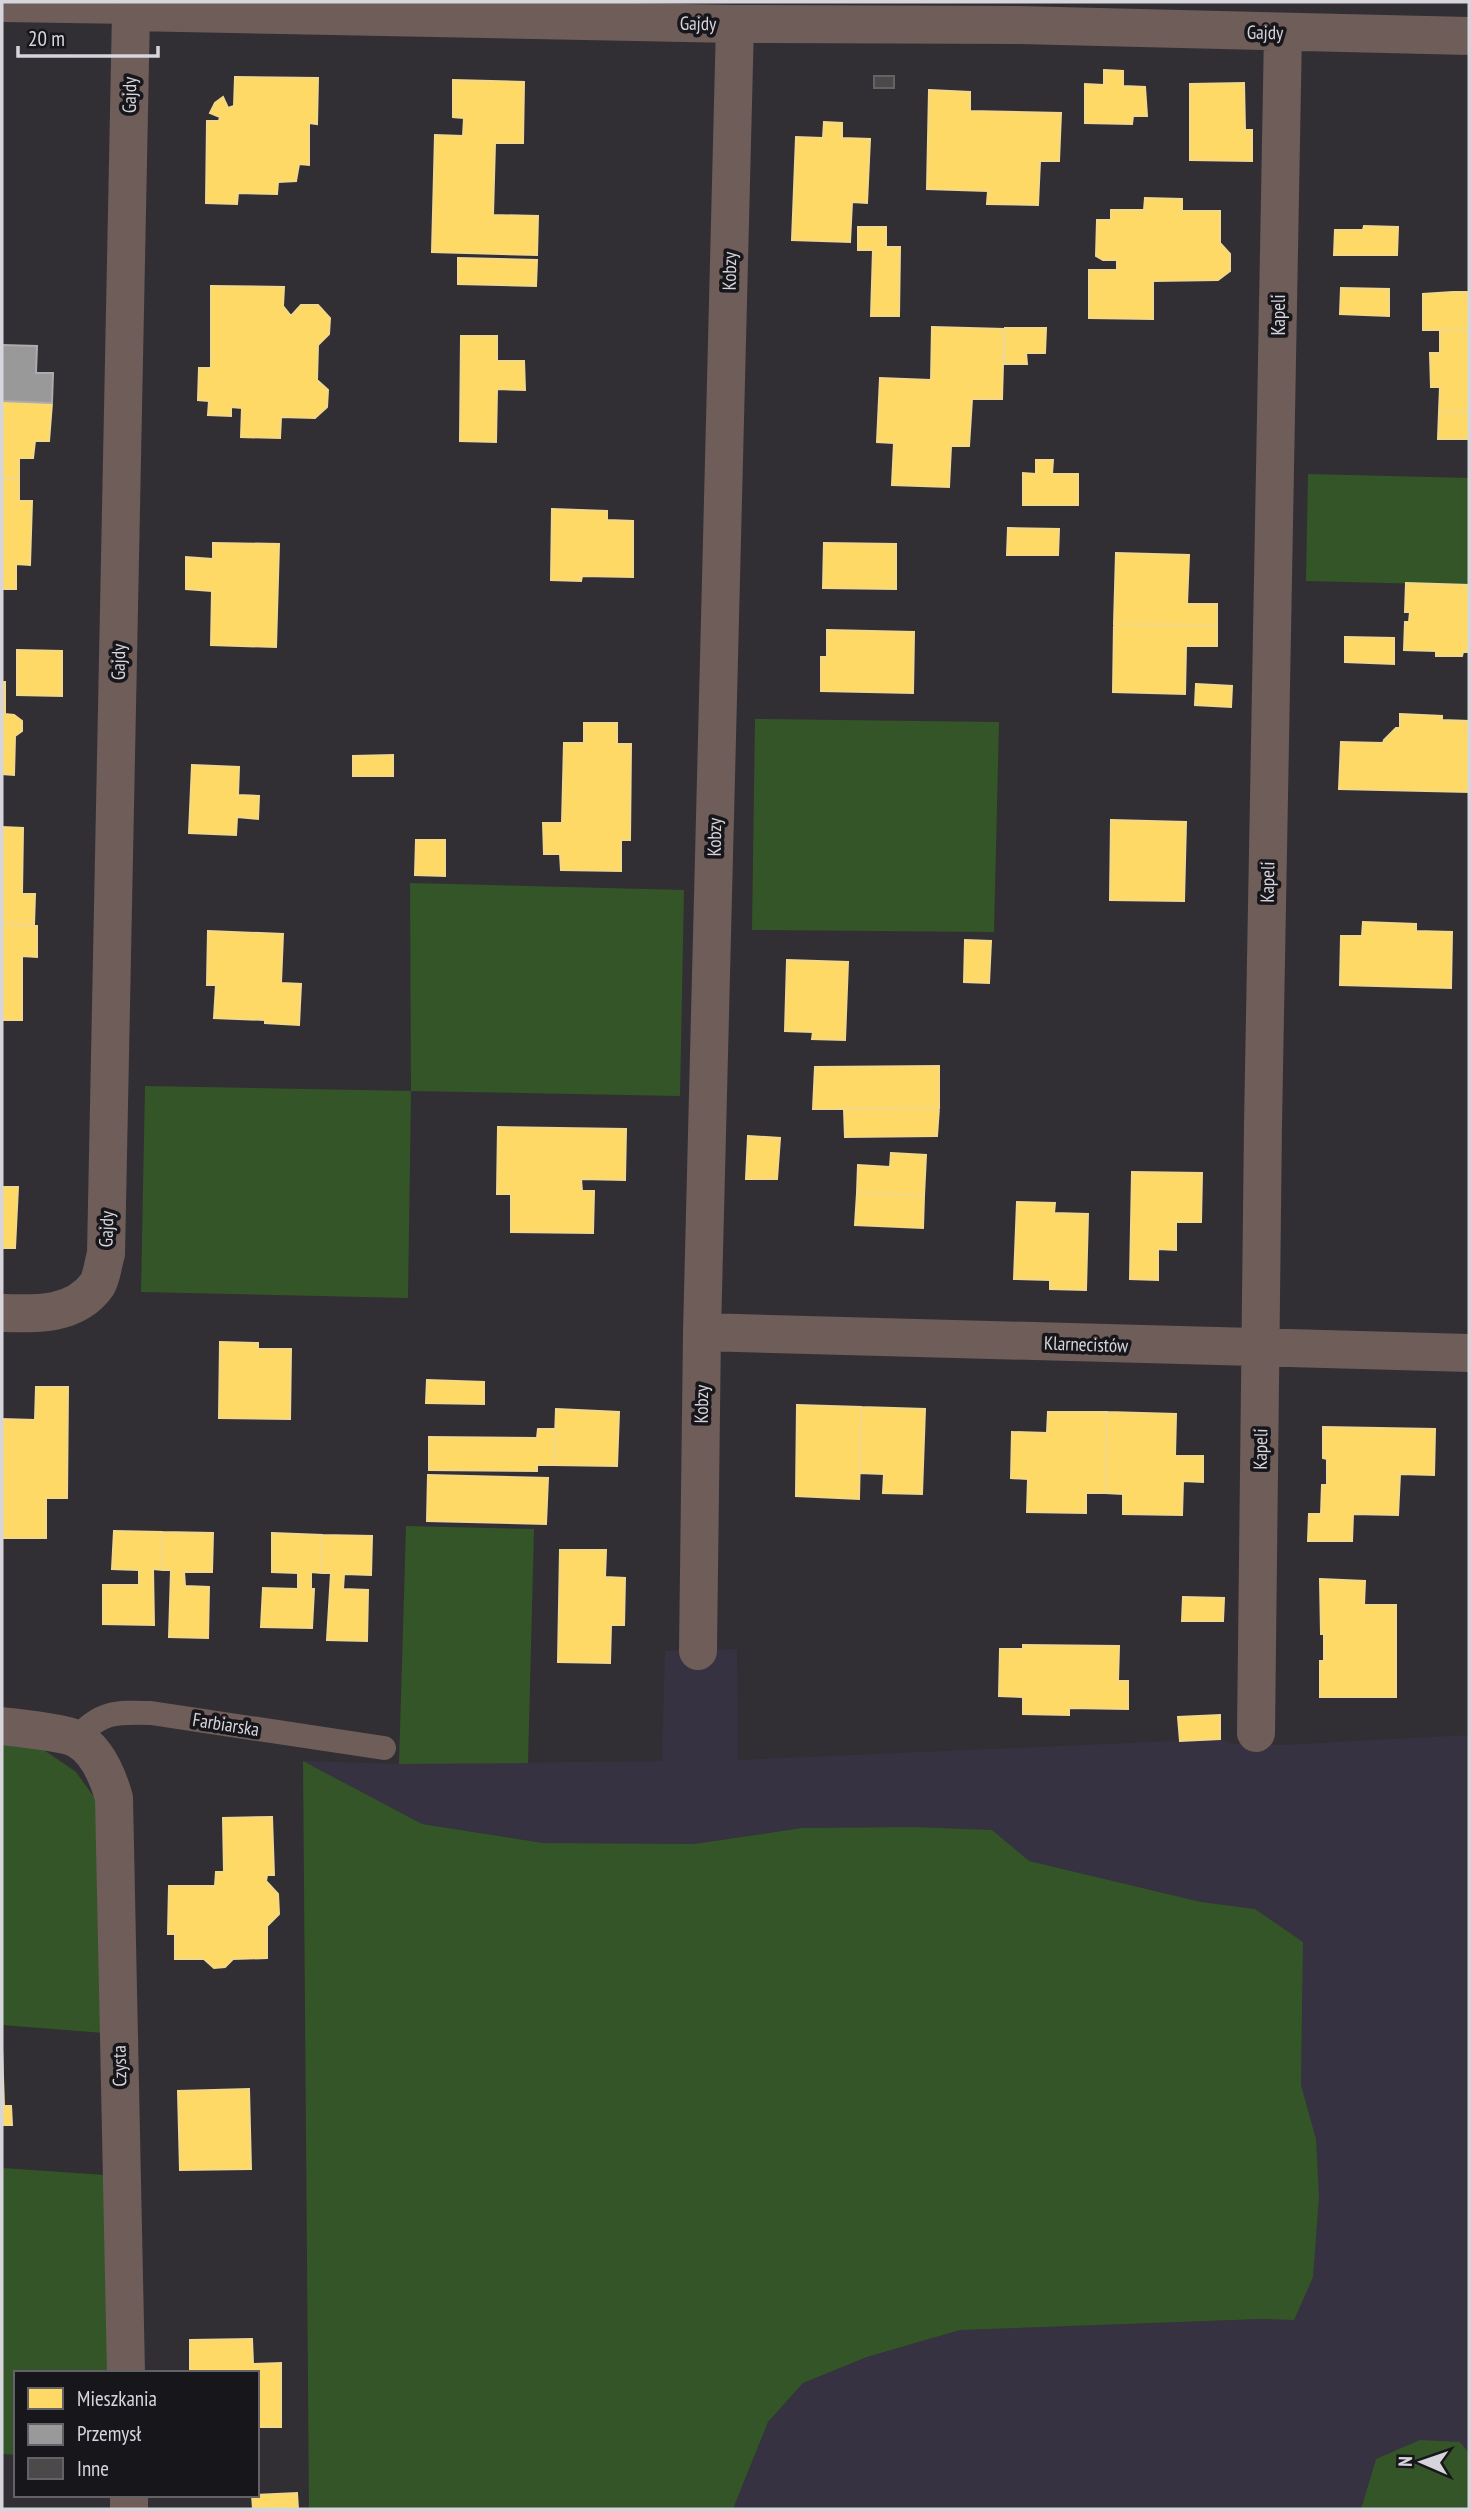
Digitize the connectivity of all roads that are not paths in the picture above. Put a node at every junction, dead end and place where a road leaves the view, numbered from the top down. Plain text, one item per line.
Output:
1 (2, 9) edge
2 (131, 12) junction
3 (1019, 13) edge
4 (735, 24) junction
5 (1283, 32) junction
6 (1469, 36) edge
7 (2, 1313) edge
8 (702, 1332) junction
9 (1261, 1349) junction
10 (1469, 1353) edge
11 (698, 1651) dead end
12 (2, 1726) edge
13 (1256, 1733) dead end
14 (384, 1748) dead end
15 (88, 1751) junction
16 (126, 2371) edge

1 - 2 lane
2 - 4 street, Gajdy
2 - 7 street, Gajdy
3 - 4 street, Gajdy
3 - 5 street, Gajdy
4 - 8 street, Kobzy
5 - 6 street, Gajdy
5 - 9 street, Kapeli
8 - 9 street, Klarnecistów
8 - 11 street, Kobzy
9 - 10 street, Klarnecistów
9 - 13 street, Kapeli
12 - 15 street
14 - 15 lane, Farbiarska
15 - 16 street, Czysta

